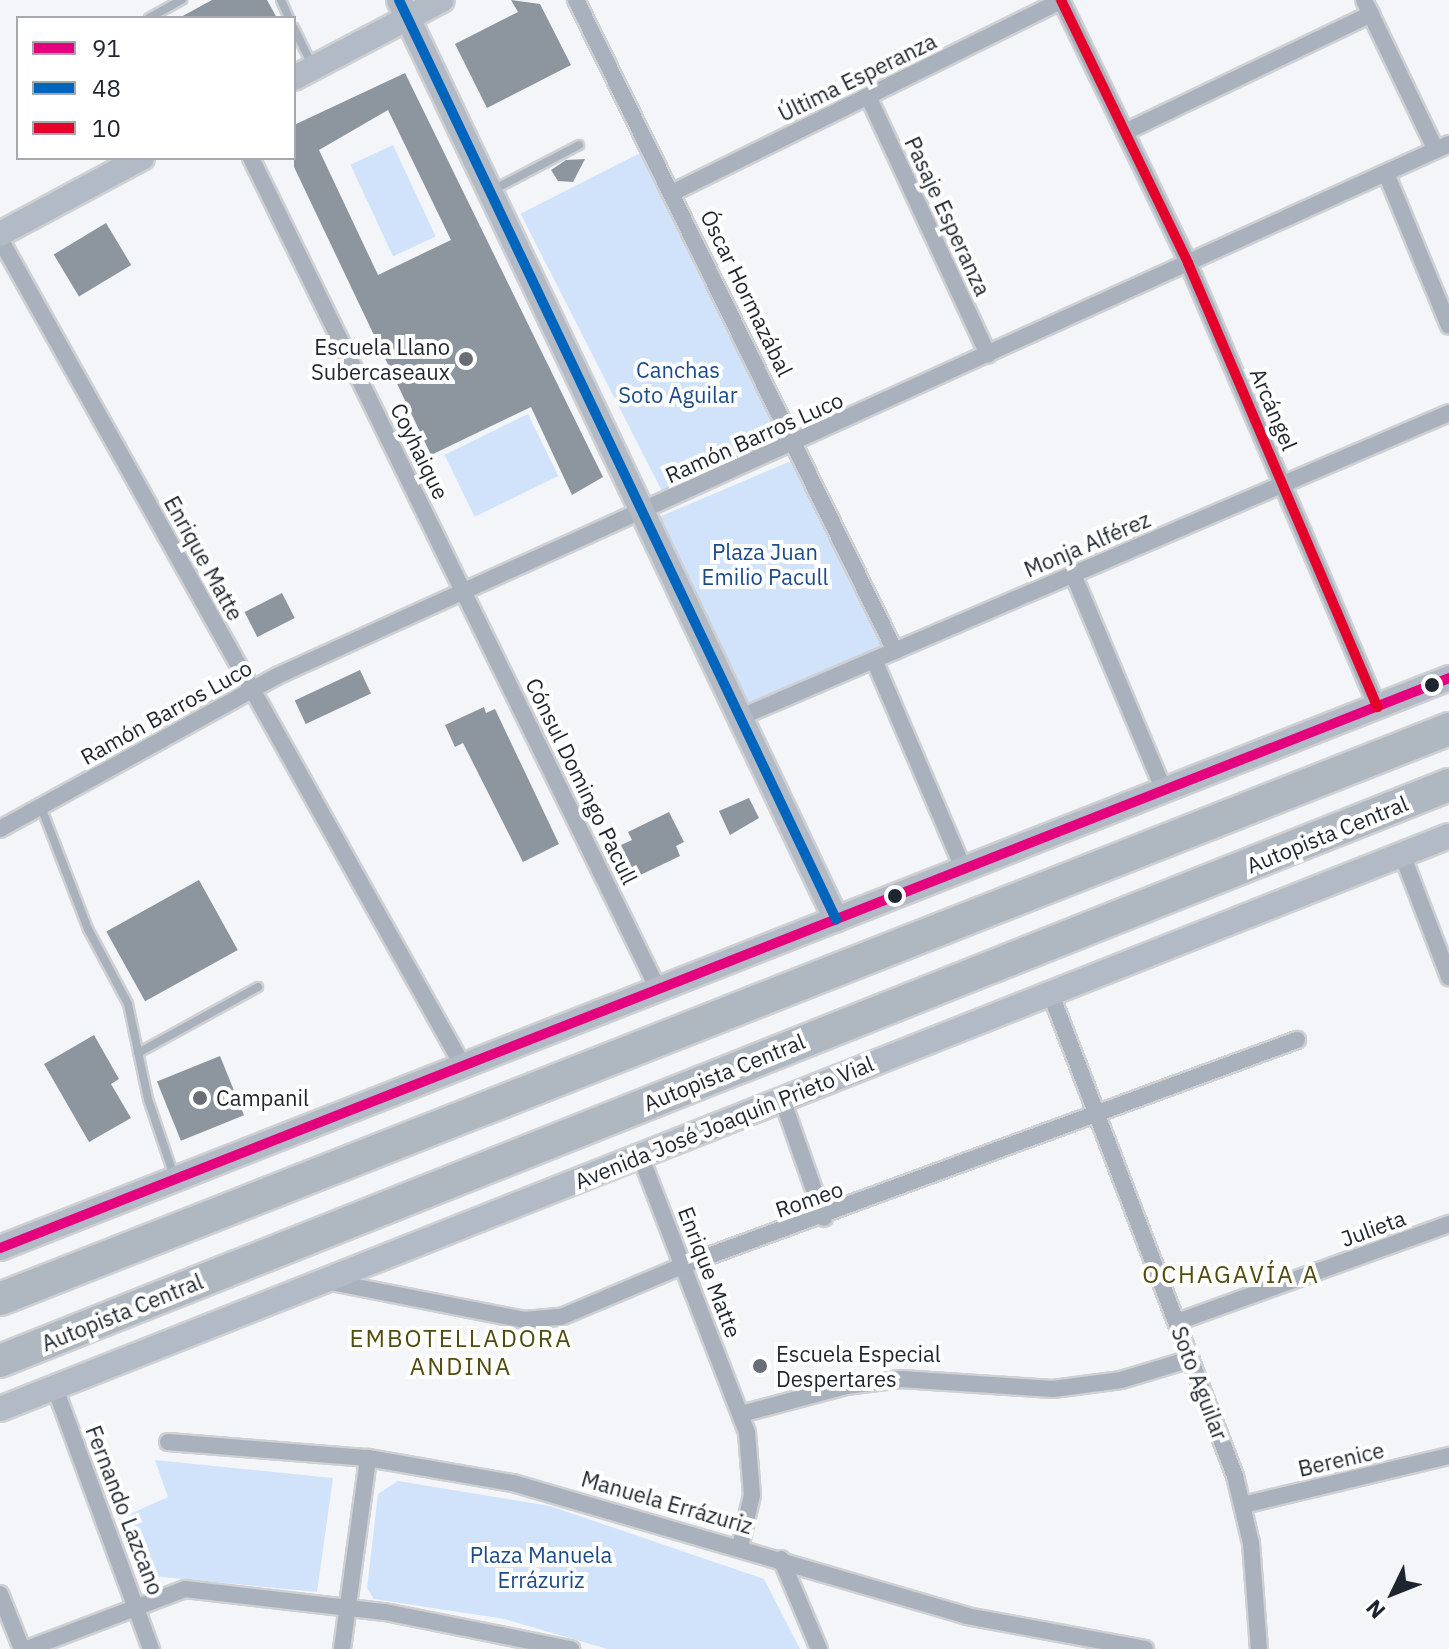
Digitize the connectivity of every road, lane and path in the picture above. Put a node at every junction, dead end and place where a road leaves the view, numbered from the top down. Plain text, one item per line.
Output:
1 (182, 0) edge
2 (442, 0) edge
3 (576, 0) edge
4 (1061, 0) edge
5 (1368, 7) edge
6 (404, 9) edge
7 (153, 16) edge
8 (296, 37) edge
9 (304, 73) edge
10 (868, 96) junction
11 (1125, 132) junction
12 (579, 145) dead end
13 (1443, 147) edge
14 (138, 160) edge
15 (252, 160) edge
16 (1386, 173) junction
17 (492, 190) junction
18 (672, 193) junction
19 (0, 236) edge
20 (1188, 263) junction
21 (1449, 326) edge
22 (988, 354) junction
23 (1449, 413) edge
24 (797, 442) junction
25 (1282, 485) junction
26 (645, 510) junction
27 (1073, 574) junction
28 (465, 592) junction
29 (895, 651) junction
30 (874, 660) junction
31 (1449, 678) edge
32 (251, 688) junction
33 (1377, 707) junction
34 (743, 716) junction
35 (1449, 729) edge
36 (1449, 785) edge
37 (1164, 790) junction
38 (41, 806) junction
39 (0, 829) edge
40 (1449, 836) edge
41 (1402, 854) junction
42 (963, 868) junction
43 (836, 919) junction
44 (1449, 977) edge
45 (258, 987) dead end
46 (658, 989) junction
47 (1050, 992) junction
48 (1297, 1040) dead end
49 (138, 1053) junction
50 (463, 1066) junction
51 (782, 1099) junction
52 (1098, 1117) junction
53 (640, 1155) junction
54 (175, 1179) junction
55 (824, 1218) junction
56 (1449, 1224) edge
57 (0, 1248) edge
58 (684, 1265) junction
59 (324, 1280) junction
60 (0, 1299) edge
61 (1177, 1322) junction
62 (1191, 1359) junction
63 (0, 1361) edge
64 (55, 1388) junction
65 (0, 1409) edge
66 (741, 1414) junction
67 (168, 1442) dead end
68 (1449, 1456) edge
69 (368, 1458) junction
70 (1243, 1505) junction
71 (740, 1547) junction
72 (781, 1559) junction
73 (0, 1594) edge
74 (347, 1607) junction
75 (139, 1608) junction
76 (24, 1649) edge
77 (151, 1649) edge
78 (342, 1649) edge
79 (571, 1649) edge
80 (819, 1649) edge
81 (1145, 1649) edge
82 (1259, 1649) edge

1 - 7 lane
2 - 6 main road
3 - 18 street, Óscar Hormazábal
4 - 10 street, Última Esperanza
4 - 11 street, Arcángel
5 - 11 street
5 - 13 street
6 - 9 main road
6 - 17 main road
8 - 9 lane
10 - 18 street, Última Esperanza
10 - 22 street, Pasaje Esperanza
11 - 20 street, Arcángel
12 - 17 lane
13 - 16 street, Ramón Barros Luco
14 - 19 main road
15 - 28 street, Coyhaique
16 - 20 street, Ramón Barros Luco
16 - 21 street
17 - 26 main road
18 - 24 street, Óscar Hormazábal
19 - 32 street, Enrique Matte
20 - 22 street, Ramón Barros Luco
20 - 25 street, Arcángel
22 - 24 street, Ramón Barros Luco
23 - 25 street, Monja Alférez
24 - 26 street, Ramón Barros Luco
24 - 29 street, Óscar Hormazábal
25 - 27 street, Monja Alférez
25 - 33 street, Arcángel
26 - 28 street, Ramón Barros Luco
26 - 34 main road
27 - 29 street, Monja Alférez
27 - 37 street
28 - 32 street, Ramón Barros Luco
28 - 46 street, Cónsul Domingo Pacull
29 - 30 street, Monja Alférez
30 - 34 street, Monja Alférez
30 - 42 street
31 - 33 main road
32 - 38 street, Ramón Barros Luco
32 - 50 street, Enrique Matte
33 - 37 main road
34 - 43 main road
35 - 60 highway
36 - 63 highway, Autopista Central
37 - 42 main road
38 - 39 street, Ramón Barros Luco
38 - 49 lane
40 - 41 main road, Avenida José Joaquín Prieto Vial
41 - 44 street
41 - 47 main road, Avenida José Joaquín Prieto Vial
42 - 43 main road
43 - 46 main road
45 - 49 lane
46 - 50 main road
47 - 51 main road, Avenida José Joaquín Prieto Vial
47 - 52 street, Soto Aguilar
48 - 52 street, Romeo
49 - 54 lane
50 - 54 main road
51 - 53 main road, Avenida José Joaquín Prieto Vial
51 - 55 street
52 - 55 street, Romeo
52 - 61 street, Soto Aguilar
53 - 58 street, Enrique Matte
53 - 59 main road, Avenida José Joaquín Prieto Vial
54 - 57 main road
55 - 58 street, Romeo
56 - 61 street, Julieta
58 - 59 street, Romeo
58 - 66 street, Enrique Matte
59 - 64 main road, Avenida José Joaquín Prieto Vial
61 - 62 street, Soto Aguilar
62 - 66 street
62 - 70 street, Soto Aguilar
64 - 65 main road, Avenida José Joaquín Prieto Vial
64 - 75 street, Fernando Lazcano
66 - 71 street, Enrique Matte
67 - 69 street, Manuela Errázuriz
68 - 70 street, Berenice
69 - 71 street, Manuela Errázuriz
69 - 74 street
70 - 82 street, Soto Aguilar
71 - 72 street, Manuela Errázuriz
72 - 80 street
72 - 81 street, Manuela Errázuriz
73 - 76 street
74 - 75 street
74 - 78 street
74 - 79 street
75 - 76 street
75 - 77 street, Fernando Lazcano

